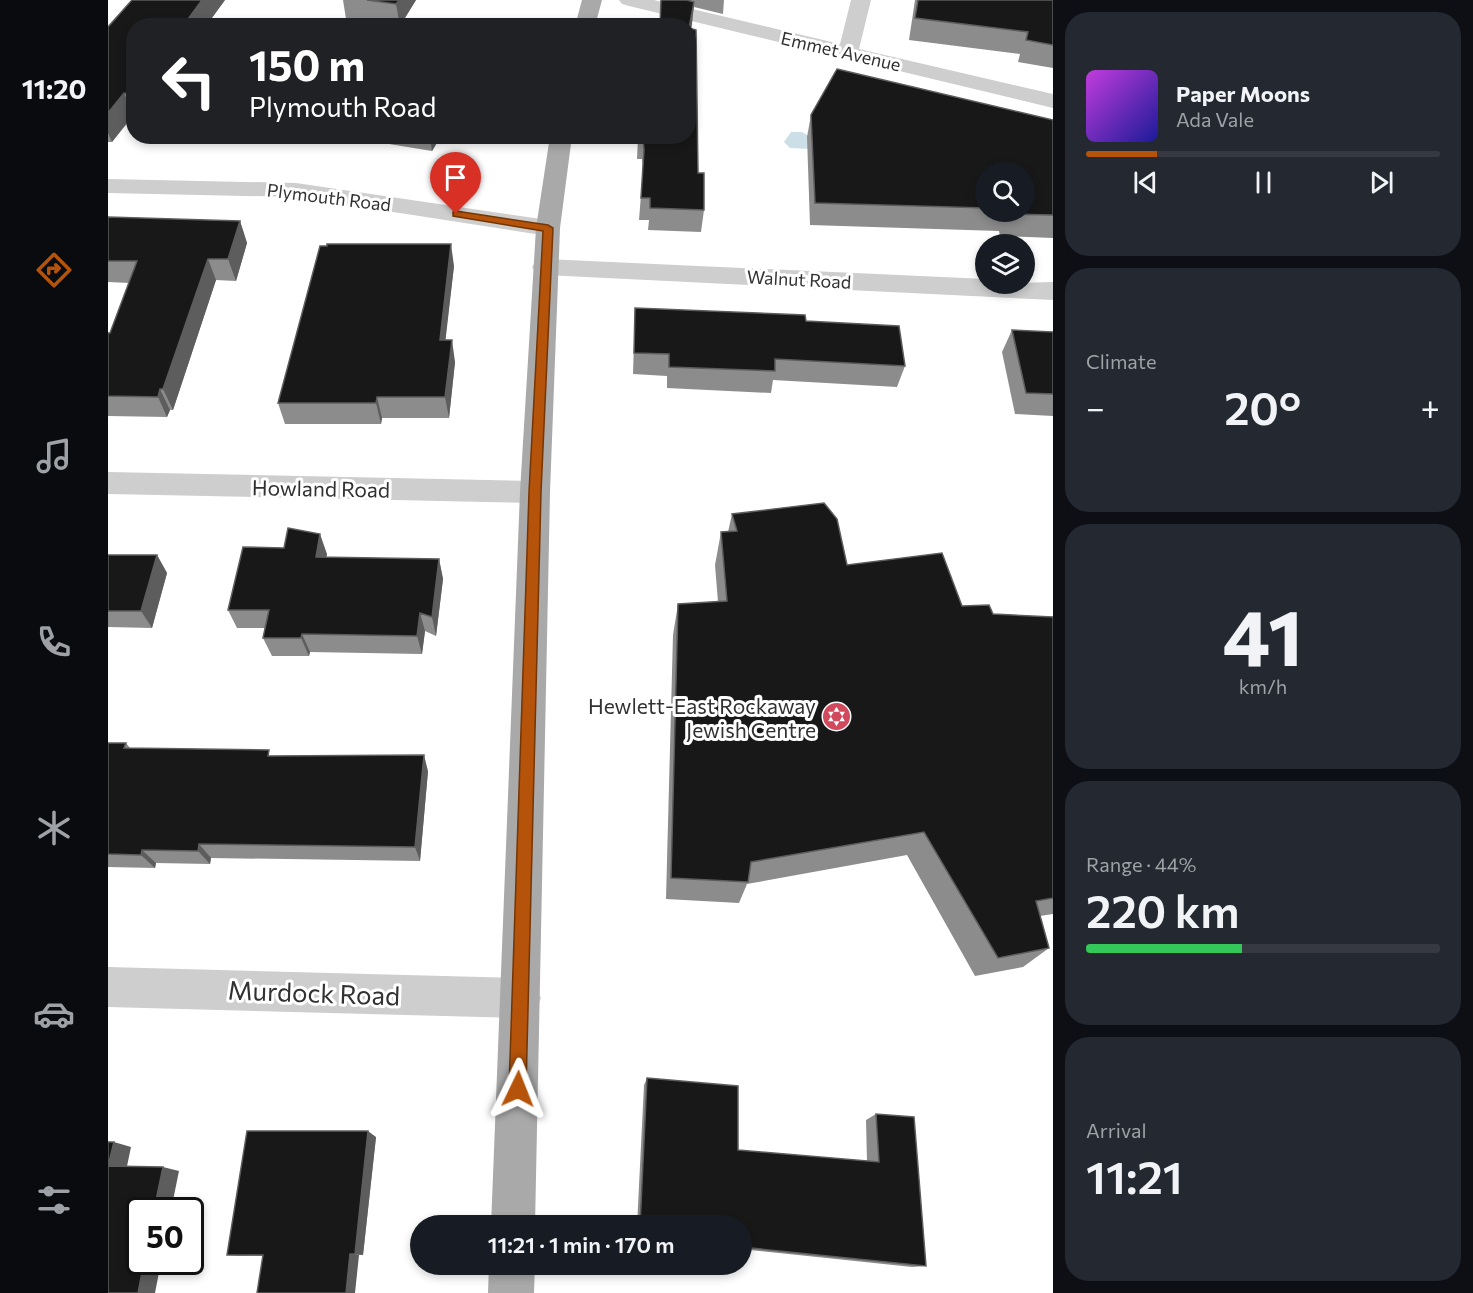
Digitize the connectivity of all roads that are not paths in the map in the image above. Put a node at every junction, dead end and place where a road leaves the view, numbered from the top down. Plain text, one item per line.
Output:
1 (592, 0) edge
2 (629, 0) edge
3 (861, 0) edge
4 (587, 18) edge
5 (848, 52) junction
6 (1053, 101) edge
7 (560, 144) edge
8 (108, 186) edge
9 (548, 228) junction
10 (545, 267) junction
11 (1053, 291) edge
12 (108, 483) edge
13 (535, 492) junction
14 (108, 987) edge
15 (521, 998) junction
16 (513, 1215) edge
17 (512, 1275) edge
18 (511, 1293) edge

1 - 4 main road
2 - 5 street, Emmet Avenue
3 - 5 street
5 - 6 street, Emmet Avenue
7 - 9 main road
8 - 9 street, Plymouth Road
9 - 10 main road
10 - 11 street, Walnut Road
10 - 13 main road
12 - 13 street, Howland Road
13 - 15 main road
14 - 15 street, Murdock Road
15 - 16 main road
17 - 18 main road

